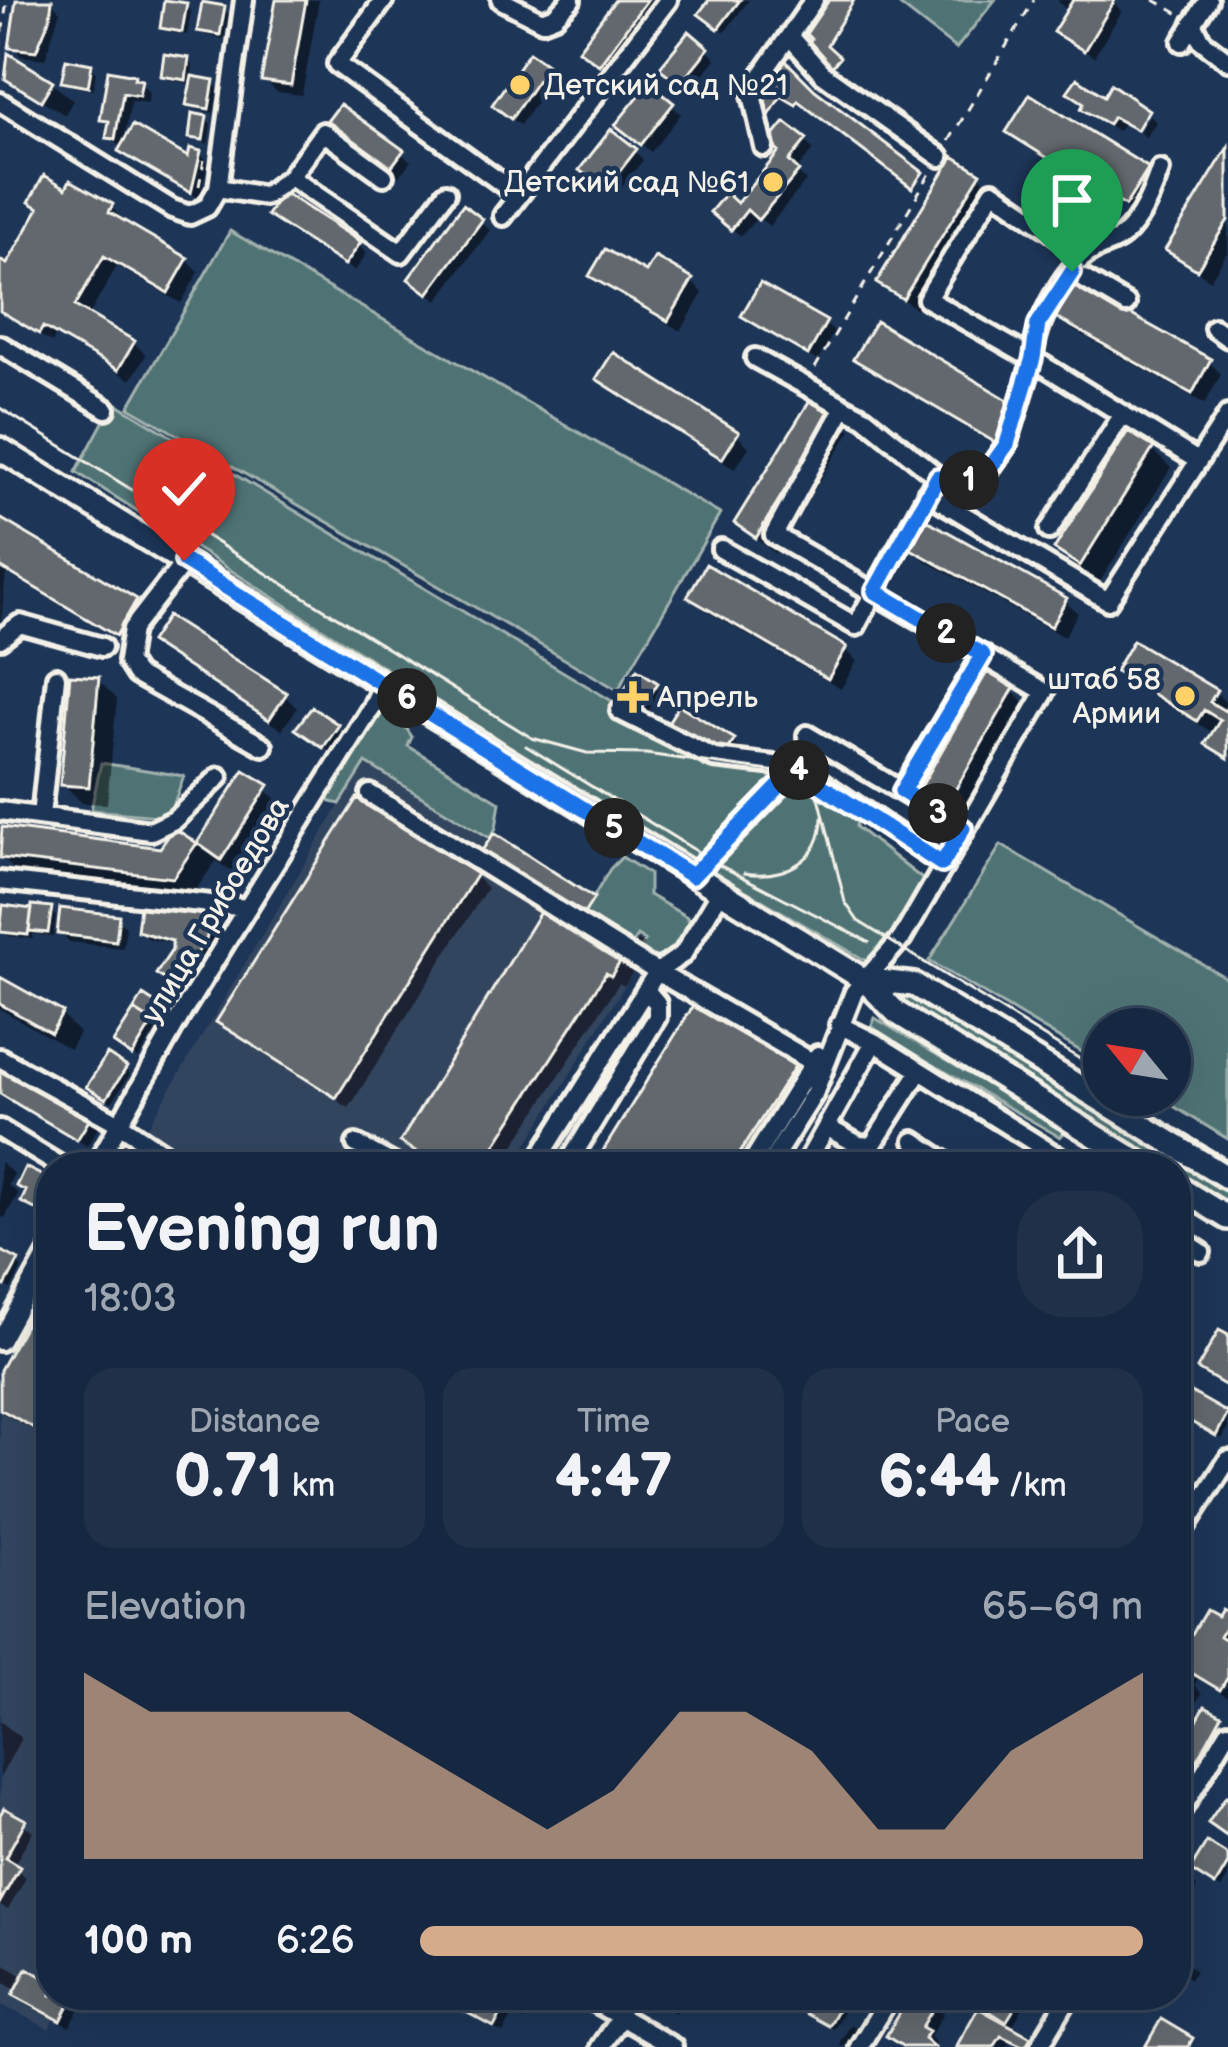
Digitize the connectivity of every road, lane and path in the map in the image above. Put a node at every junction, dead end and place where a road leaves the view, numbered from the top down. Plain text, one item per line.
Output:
1 (7, 0) edge
2 (244, 0) edge
3 (384, 0) edge
4 (501, 0) edge
5 (572, 0) edge
6 (668, 0) edge
7 (814, 0) edge
8 (1034, 0) edge
9 (1154, 0) edge
10 (1208, 0) edge
11 (1193, 23) junction
12 (789, 36) junction
13 (1182, 41) dead end
14 (0, 50) edge
15 (1228, 61) edge
16 (0, 102) edge
17 (764, 147) dead end
18 (940, 157) junction
19 (1160, 170) dead end
20 (384, 176) dead end
21 (290, 177) junction
22 (218, 188) junction
23 (446, 194) dead end
24 (518, 195) junction
25 (503, 216) dead end
26 (1086, 254) junction
27 (1072, 272) junction
28 (1126, 304) dead end
29 (0, 344) edge
30 (755, 358) dead end
31 (1033, 358) junction
32 (805, 386) junction
33 (844, 407) junction
34 (106, 409) dead end
35 (1124, 414) junction
36 (1228, 415) edge
37 (0, 449) edge
38 (1198, 461) junction
39 (932, 485) junction
40 (1049, 530) dead end
41 (721, 549) dead end
42 (184, 561) junction
43 (875, 591) junction
44 (0, 639) edge
45 (102, 647) dead end
46 (983, 655) junction
47 (56, 677) dead end
48 (383, 683) junction
49 (620, 711) dead end
50 (807, 735) dead end
51 (263, 746) dead end
52 (796, 769) junction
53 (219, 777) dead end
54 (902, 791) junction
55 (370, 794) dead end
56 (0, 811) edge
57 (41, 816) junction
58 (963, 828) junction
59 (942, 864) junction
60 (692, 876) junction
61 (0, 880) edge
62 (720, 893) junction
63 (247, 908) junction
64 (657, 972) junction
65 (862, 979) junction
66 (646, 990) junction
67 (839, 1025) junction
68 (874, 1042) junction
69 (0, 1058) edge
70 (814, 1063) junction
71 (919, 1072) junction
72 (118, 1124) junction
73 (828, 1128) junction
74 (0, 1129) edge
75 (914, 1141) dead end
76 (356, 1144) dead end
77 (38, 1152) edge
78 (103, 1152) edge
79 (161, 1152) edge
80 (371, 1152) edge
81 (544, 1152) edge
82 (575, 1152) edge
83 (758, 1152) edge
84 (778, 1152) edge
85 (813, 1152) edge
86 (930, 1152) edge
87 (1047, 1152) edge
88 (1122, 1152) edge
89 (1185, 1152) edge
90 (1191, 1155) edge
91 (1228, 1178) edge
92 (1191, 1195) edge
93 (1228, 1218) edge
94 (1191, 1245) edge
95 (1201, 1252) dead end
96 (36, 1275) edge
97 (0, 1341) edge
98 (1228, 1460) edge
99 (1191, 1518) edge
100 (1228, 1732) edge
101 (1191, 1794) edge
102 (605, 2010) edge
103 (882, 2010) edge
104 (1061, 2010) edge
105 (619, 2019) junction
106 (600, 2047) edge
107 (674, 2047) edge
108 (859, 2047) edge
109 (1039, 2047) edge

1 - 14 path
2 - 22 street
3 - 24 street
4 - 5 street
6 - 24 street
7 - 12 street
8 - 18 path
9 - 11 path
10 - 11 street
11 - 13 street
11 - 15 street
12 - 17 street
12 - 18 street
16 - 22 street
18 - 32 path
19 - 26 street
20 - 21 street
21 - 22 street
21 - 23 street
24 - 25 street
26 - 27 street
26 - 31 street
27 - 28 street
27 - 31 street
29 - 34 street
30 - 32 street
31 - 35 street
31 - 39 street
32 - 33 street
33 - 39 street
33 - 43 street
35 - 38 street
35 - 40 street
36 - 38 street
37 - 42 main road
38 - 39 street
39 - 43 street
41 - 43 street
42 - 48 main road
42 - 51 street
43 - 46 street
44 - 45 street
46 - 54 street
46 - 58 street
47 - 57 street
48 - 60 main road
48 - 63 street, улица Грибоедова
49 - 52 street
50 - 54 street
52 - 59 street
52 - 60 street
53 - 57 street
54 - 58 street
55 - 64 street
56 - 57 street
58 - 59 street
59 - 65 street
60 - 62 main road
61 - 63 street
62 - 64 street
62 - 65 main road
63 - 72 street, улица Грибоедова
64 - 66 street
64 - 70 street
65 - 67 street
65 - 88 main road
65 - 89 main road
66 - 81 street
66 - 82 street
67 - 68 street
67 - 70 street
67 - 84 street
68 - 71 street
68 - 73 street
69 - 72 street
70 - 83 street
71 - 73 street
71 - 87 street
72 - 78 street, улица Грибоедова
72 - 79 street
73 - 85 street
74 - 77 street
75 - 86 street
76 - 80 street
90 - 91 main road
92 - 93 main road
94 - 95 street
96 - 97 street
98 - 99 street
100 - 101 street
102 - 105 street
103 - 108 street
104 - 109 street
105 - 106 street
105 - 107 street

